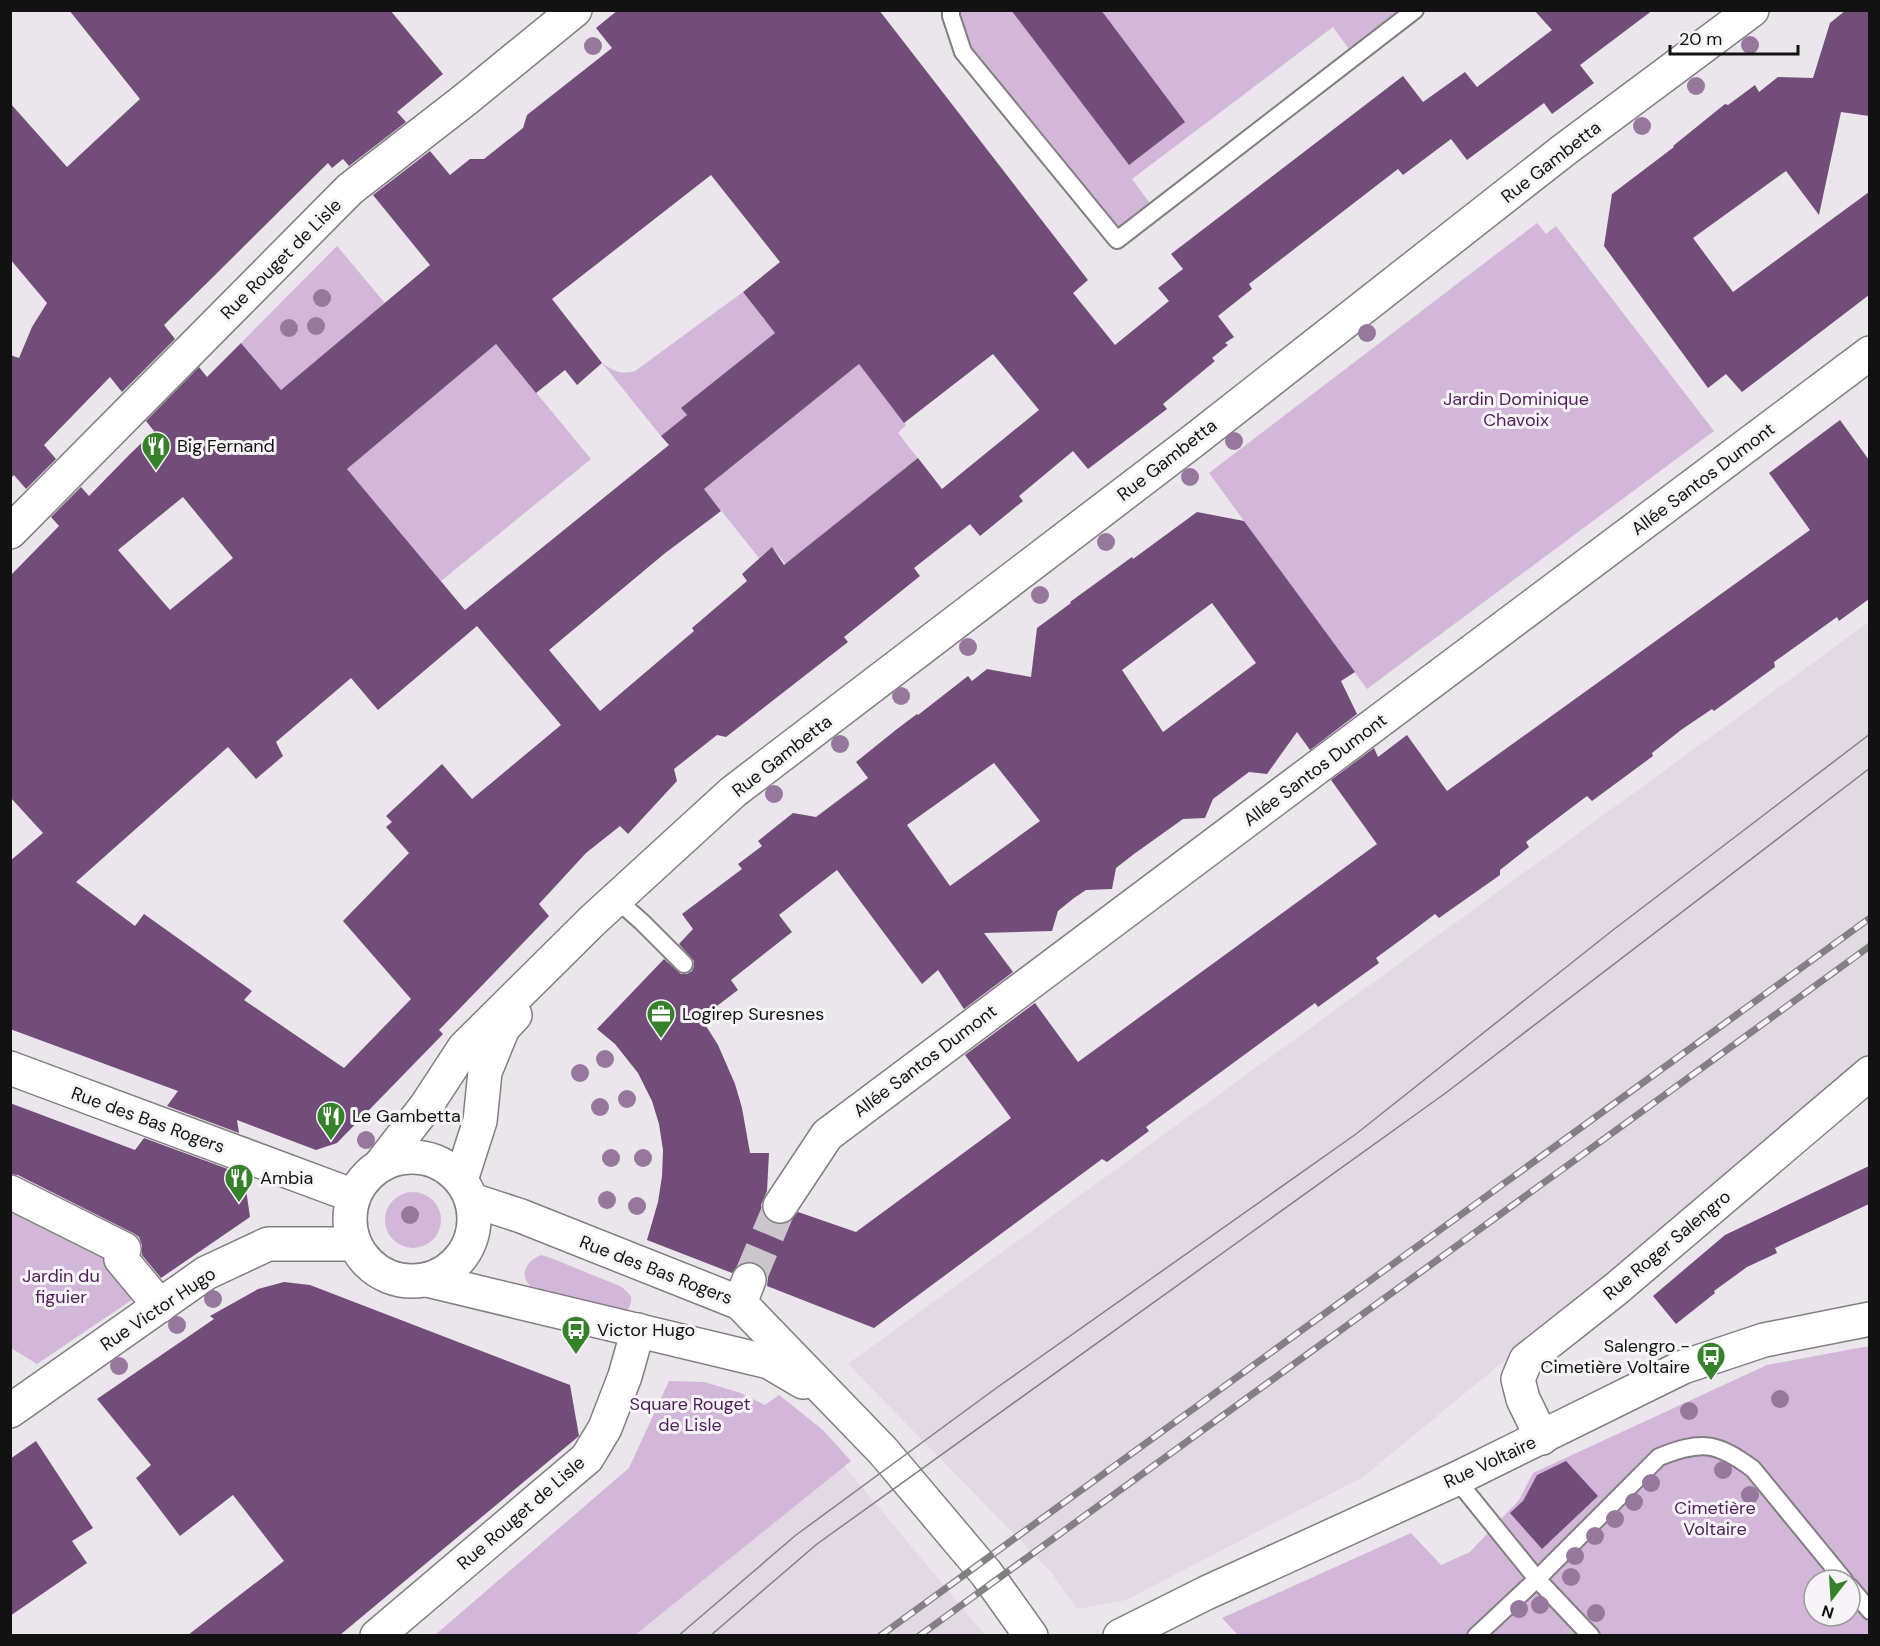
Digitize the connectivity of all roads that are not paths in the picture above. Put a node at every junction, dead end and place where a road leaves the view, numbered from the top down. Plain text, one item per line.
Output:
1 (575, 10) edge
2 (951, 10) edge
3 (1415, 10) edge
4 (1752, 10) edge
5 (1869, 353) edge
6 (10, 532) edge
7 (616, 899) junction
8 (592, 921) junction
9 (684, 964) dead end
10 (10, 1068) edge
11 (1869, 1073) edge
12 (381, 1164) junction
13 (466, 1190) junction
14 (10, 1192) edge
15 (354, 1196) junction
16 (780, 1206) tunnel mouth
17 (354, 1244) junction
18 (427, 1280) junction
19 (160, 1306) junction
20 (1869, 1319) edge
21 (638, 1330) junction
22 (840, 1405) junction
23 (10, 1411) edge
24 (1542, 1438) junction
25 (1456, 1479) junction
26 (1834, 1568) edge
27 (1537, 1579) junction
28 (377, 1635) edge
29 (1031, 1635) edge
30 (1120, 1635) edge
31 (1476, 1635) edge
32 (1592, 1635) edge

1 - 6 street, Rue Rouget de Lisle
2 - 3 lane
4 - 7 street, Rue Gambetta
5 - 16 street, Allée Santos Dumont
7 - 8 street, Rue Gambetta
7 - 9 lane
8 - 12 street, Rue Gambetta
8 - 13 street, Rue Gambetta
10 - 15 street, Rue des Bas Rogers
11 - 24 street, Rue Roger Salengro
12 - 13 street
12 - 15 street
13 - 18 street
13 - 22 street, Rue des Bas Rogers
14 - 19 street
15 - 17 street
17 - 18 street
17 - 19 street, Rue Victor Hugo
18 - 21 street, Rue des Bas Rogers
19 - 23 street, Rue Victor Hugo
20 - 24 street, Rue Voltaire
21 - 22 street, Rue des Bas Rogers
21 - 28 street, Rue Rouget de Lisle
22 - 29 street, Rue des Bas Rogers
24 - 25 street, Rue Voltaire
25 - 27 lane
25 - 30 street, Rue Voltaire
26 - 27 lane
27 - 31 lane
27 - 32 lane

